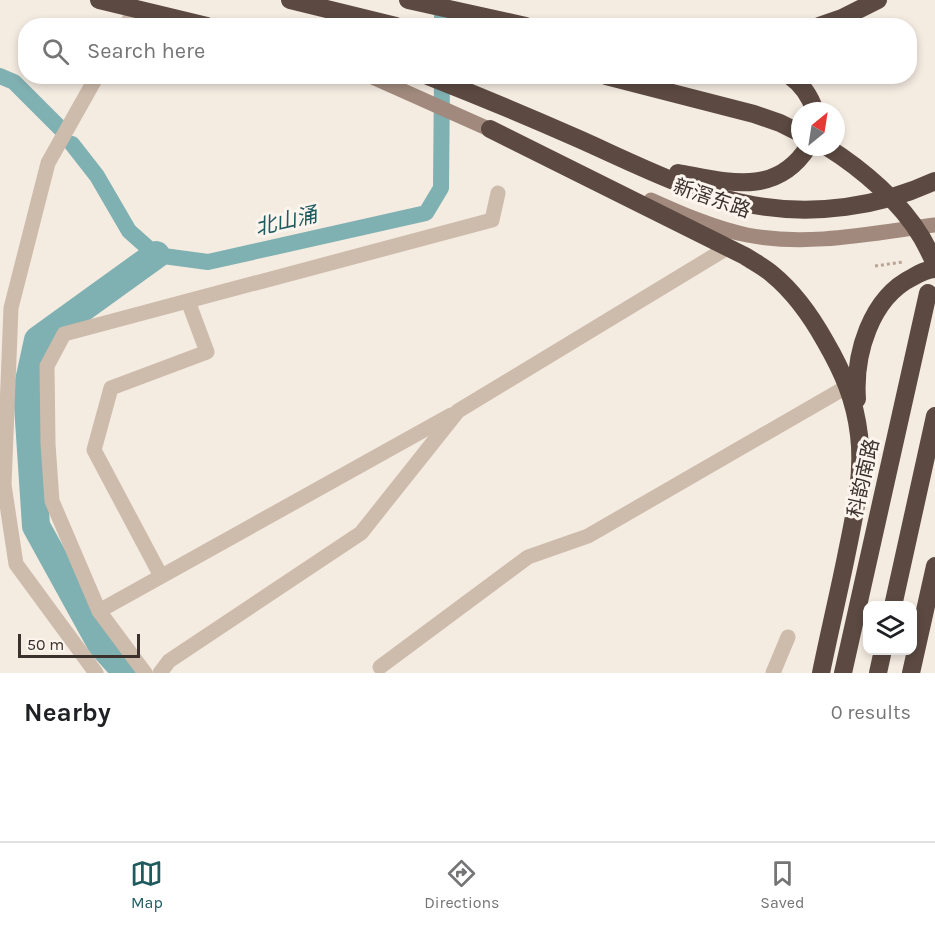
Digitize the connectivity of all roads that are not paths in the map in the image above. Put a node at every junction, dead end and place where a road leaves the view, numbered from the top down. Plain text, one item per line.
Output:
1 (99, 0) edge
2 (290, 0) edge
3 (408, 0) edge
4 (878, 0) edge
5 (135, 8) junction
6 (130, 18) edge
7 (175, 18) edge
8 (363, 18) edge
9 (491, 18) edge
10 (842, 18) edge
11 (92, 84) edge
12 (386, 84) edge
13 (448, 84) edge
14 (637, 84) edge
15 (799, 84) edge
16 (812, 102) edge
17 (791, 128) edge
18 (490, 129) junction
19 (802, 156) edge
20 (840, 156) edge
21 (641, 167) junction
22 (935, 182) edge
23 (498, 193) dead end
24 (935, 225) edge
25 (728, 248) junction
26 (935, 264) edge
27 (935, 269) edge
28 (928, 293) dead end
29 (188, 301) junction
30 (848, 386) junction
31 (459, 411) junction
32 (935, 416) edge
33 (859, 435) junction
34 (935, 566) edge
35 (161, 576) junction
36 (894, 601) edge
37 (99, 611) junction
38 (788, 637) dead end
39 (882, 655) edge
40 (380, 667) dead end
41 (96, 673) edge
42 (145, 673) edge
43 (159, 673) edge
44 (773, 673) edge
45 (821, 673) edge
46 (843, 673) edge
47 (878, 673) edge
48 (912, 673) edge

1 - 5 highway
2 - 8 highway
3 - 9 highway
4 - 10 highway
5 - 6 street
5 - 7 highway
11 - 41 street
12 - 18 street, 新滘东路
13 - 21 highway
14 - 17 highway
15 - 16 highway
18 - 24 street, 新滘东路
18 - 25 highway
19 - 21 highway
20 - 26 highway, bridge
21 - 22 highway
23 - 29 street
25 - 30 highway
25 - 31 street
27 - 33 highway
28 - 46 highway, 科韵南路
29 - 35 street
29 - 37 street
30 - 33 highway
30 - 40 street
31 - 35 street
31 - 43 street
32 - 36 highway
33 - 45 highway
34 - 48 highway
35 - 37 street
37 - 42 street
38 - 44 street
39 - 47 highway

